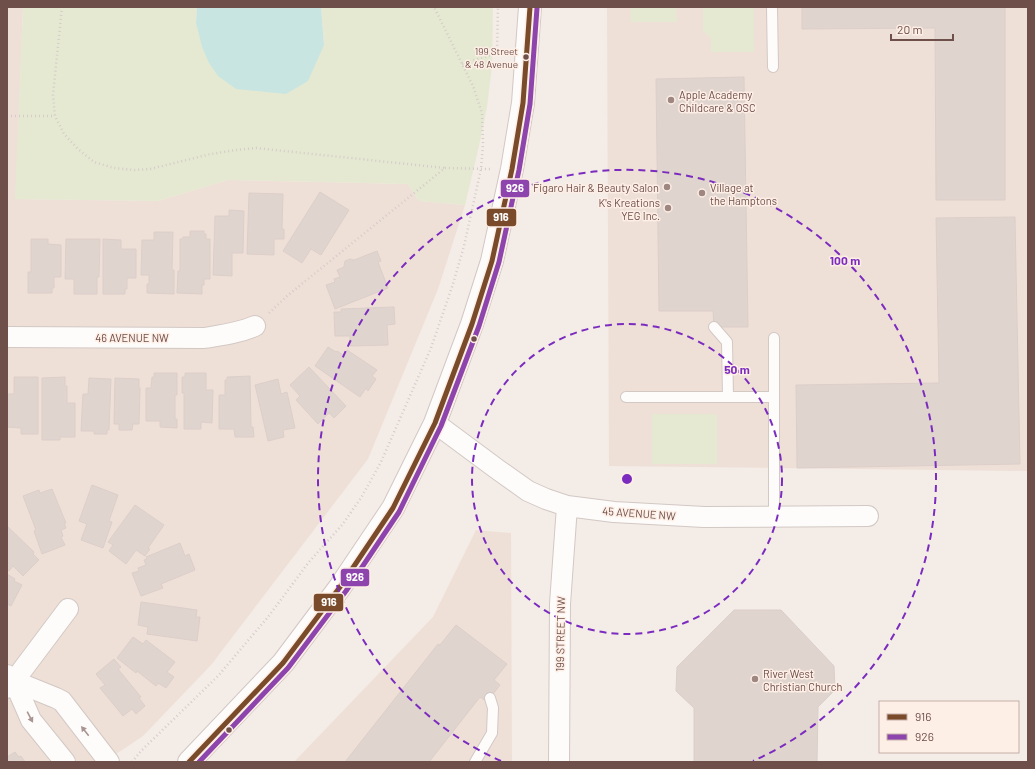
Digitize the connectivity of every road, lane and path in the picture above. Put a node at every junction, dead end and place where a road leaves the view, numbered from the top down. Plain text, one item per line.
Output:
1 (62, 7) edge
2 (434, 7) edge
3 (498, 7) edge
4 (530, 7) edge
5 (772, 7) edge
6 (462, 64) junction
7 (773, 68) dead end
8 (7, 116) edge
9 (55, 116) junction
10 (445, 168) junction
11 (481, 169) junction
12 (512, 169) junction
13 (255, 326) joint
14 (714, 328) dead end
15 (7, 337) edge
16 (774, 338) dead end
17 (626, 397) dead end
18 (728, 397) junction
19 (774, 397) junction
20 (435, 423) junction
21 (567, 506) junction
22 (774, 516) junction
23 (868, 516) dead end
24 (68, 609) dead end
25 (9, 682) edge
26 (490, 698) dead end
27 (65, 762) edge
28 (109, 762) edge
29 (132, 762) edge
30 (189, 762) edge
31 (475, 762) edge
32 (559, 762) edge

1 - 9 path
2 - 6 path
3 - 6 path
4 - 12 main road
5 - 7 lane
6 - 11 path
8 - 9 path
9 - 10 path
10 - 11 path
10 - 13 path
11 - 12 path
11 - 29 path
12 - 20 main road
13 - 15 street, 46 AVENUE NW
14 - 18 lane
16 - 19 lane
17 - 18 lane
18 - 19 lane
19 - 22 lane
20 - 21 street, 45 AVENUE NW
20 - 30 main road
21 - 22 street, 45 AVENUE NW
21 - 32 street, 199 STREET NW
22 - 23 street, 45 AVENUE NW
24 - 25 street
25 -> 27 street
28 -> 25 street
26 - 31 lane

